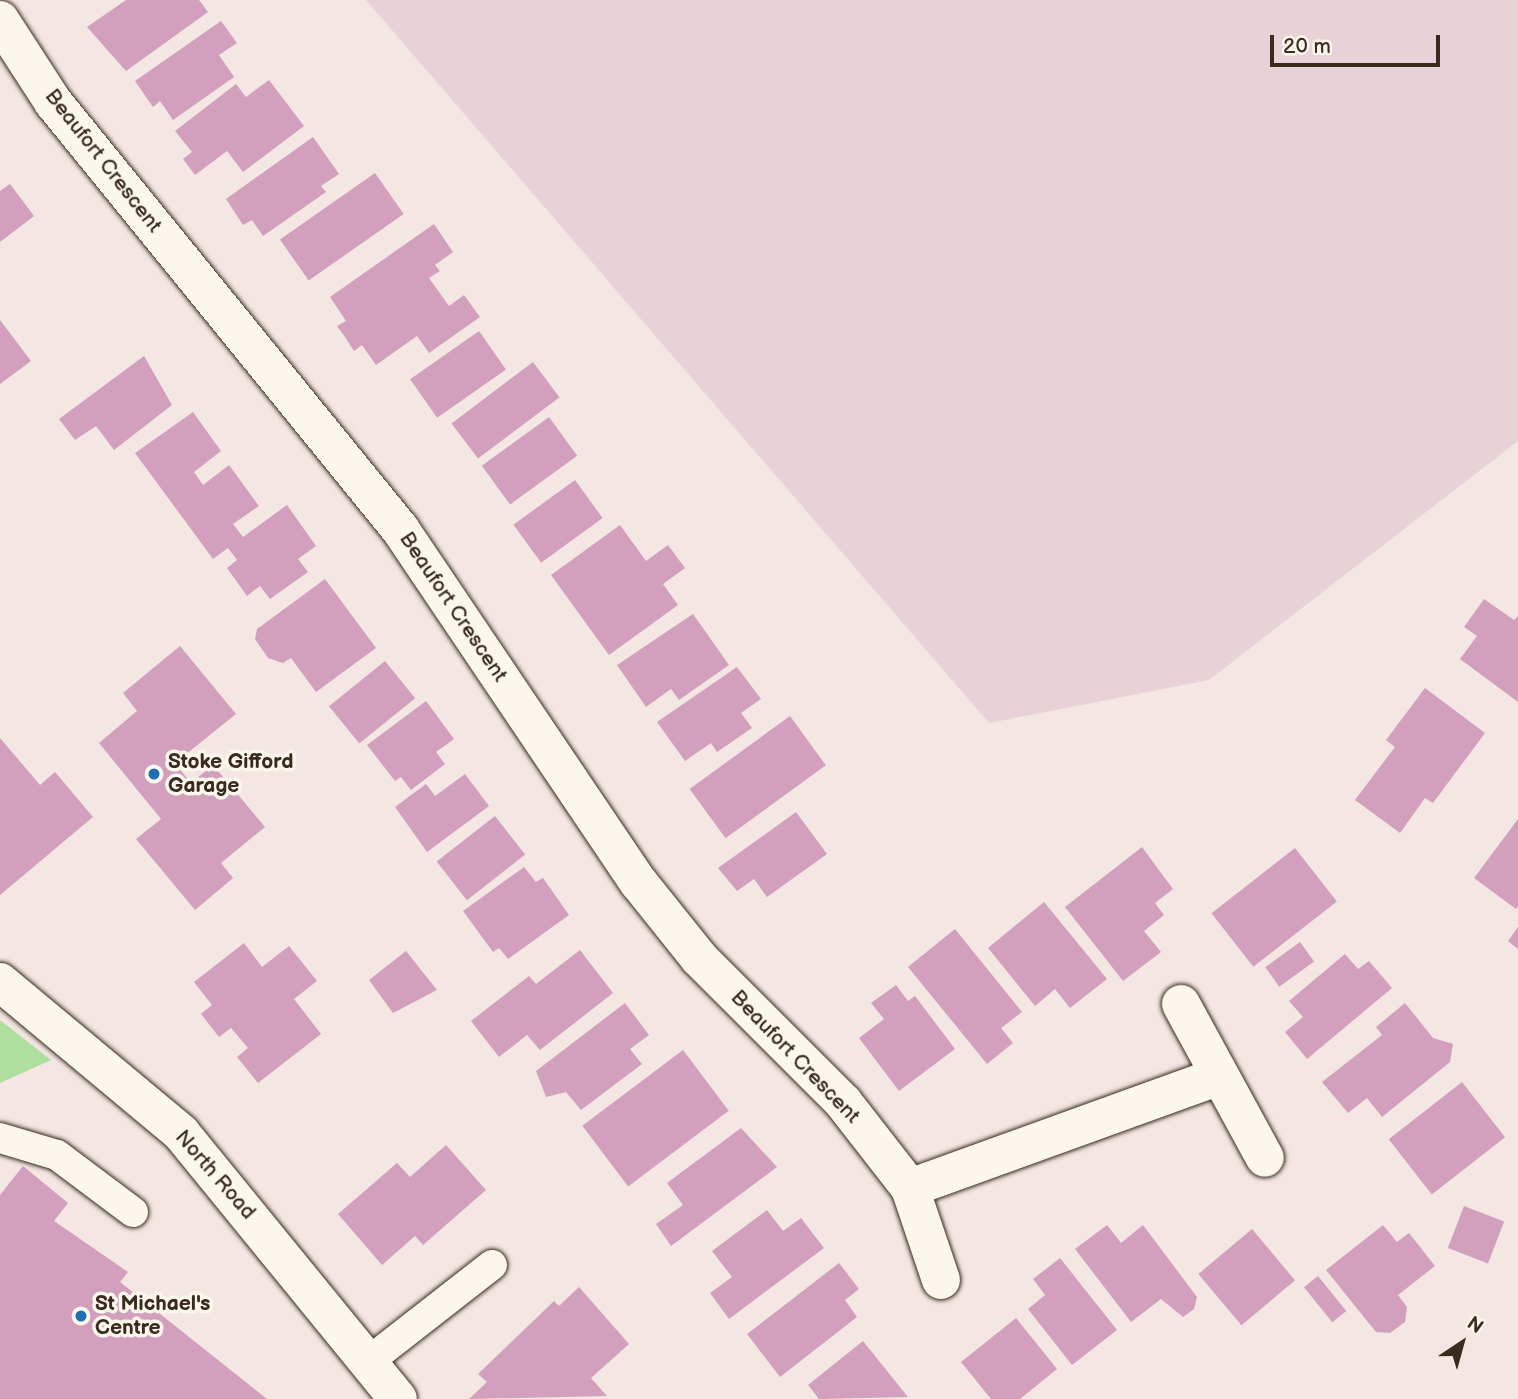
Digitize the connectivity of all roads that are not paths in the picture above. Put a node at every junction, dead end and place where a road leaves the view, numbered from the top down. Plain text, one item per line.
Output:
1 (0, 20) edge
2 (0, 982) edge
3 (1181, 1004) dead end
4 (1217, 1077) junction
5 (0, 1138) edge
6 (1265, 1158) dead end
7 (910, 1188) junction
8 (132, 1212) dead end
9 (492, 1265) dead end
10 (941, 1280) dead end
11 (369, 1361) junction
12 (398, 1399) edge

1 - 7 street, Beaufort Crescent
2 - 11 street, North Road
3 - 4 street
4 - 6 street
4 - 7 street
5 - 8 lane
7 - 10 street, Beaufort Crescent
9 - 11 lane
11 - 12 street, North Road

